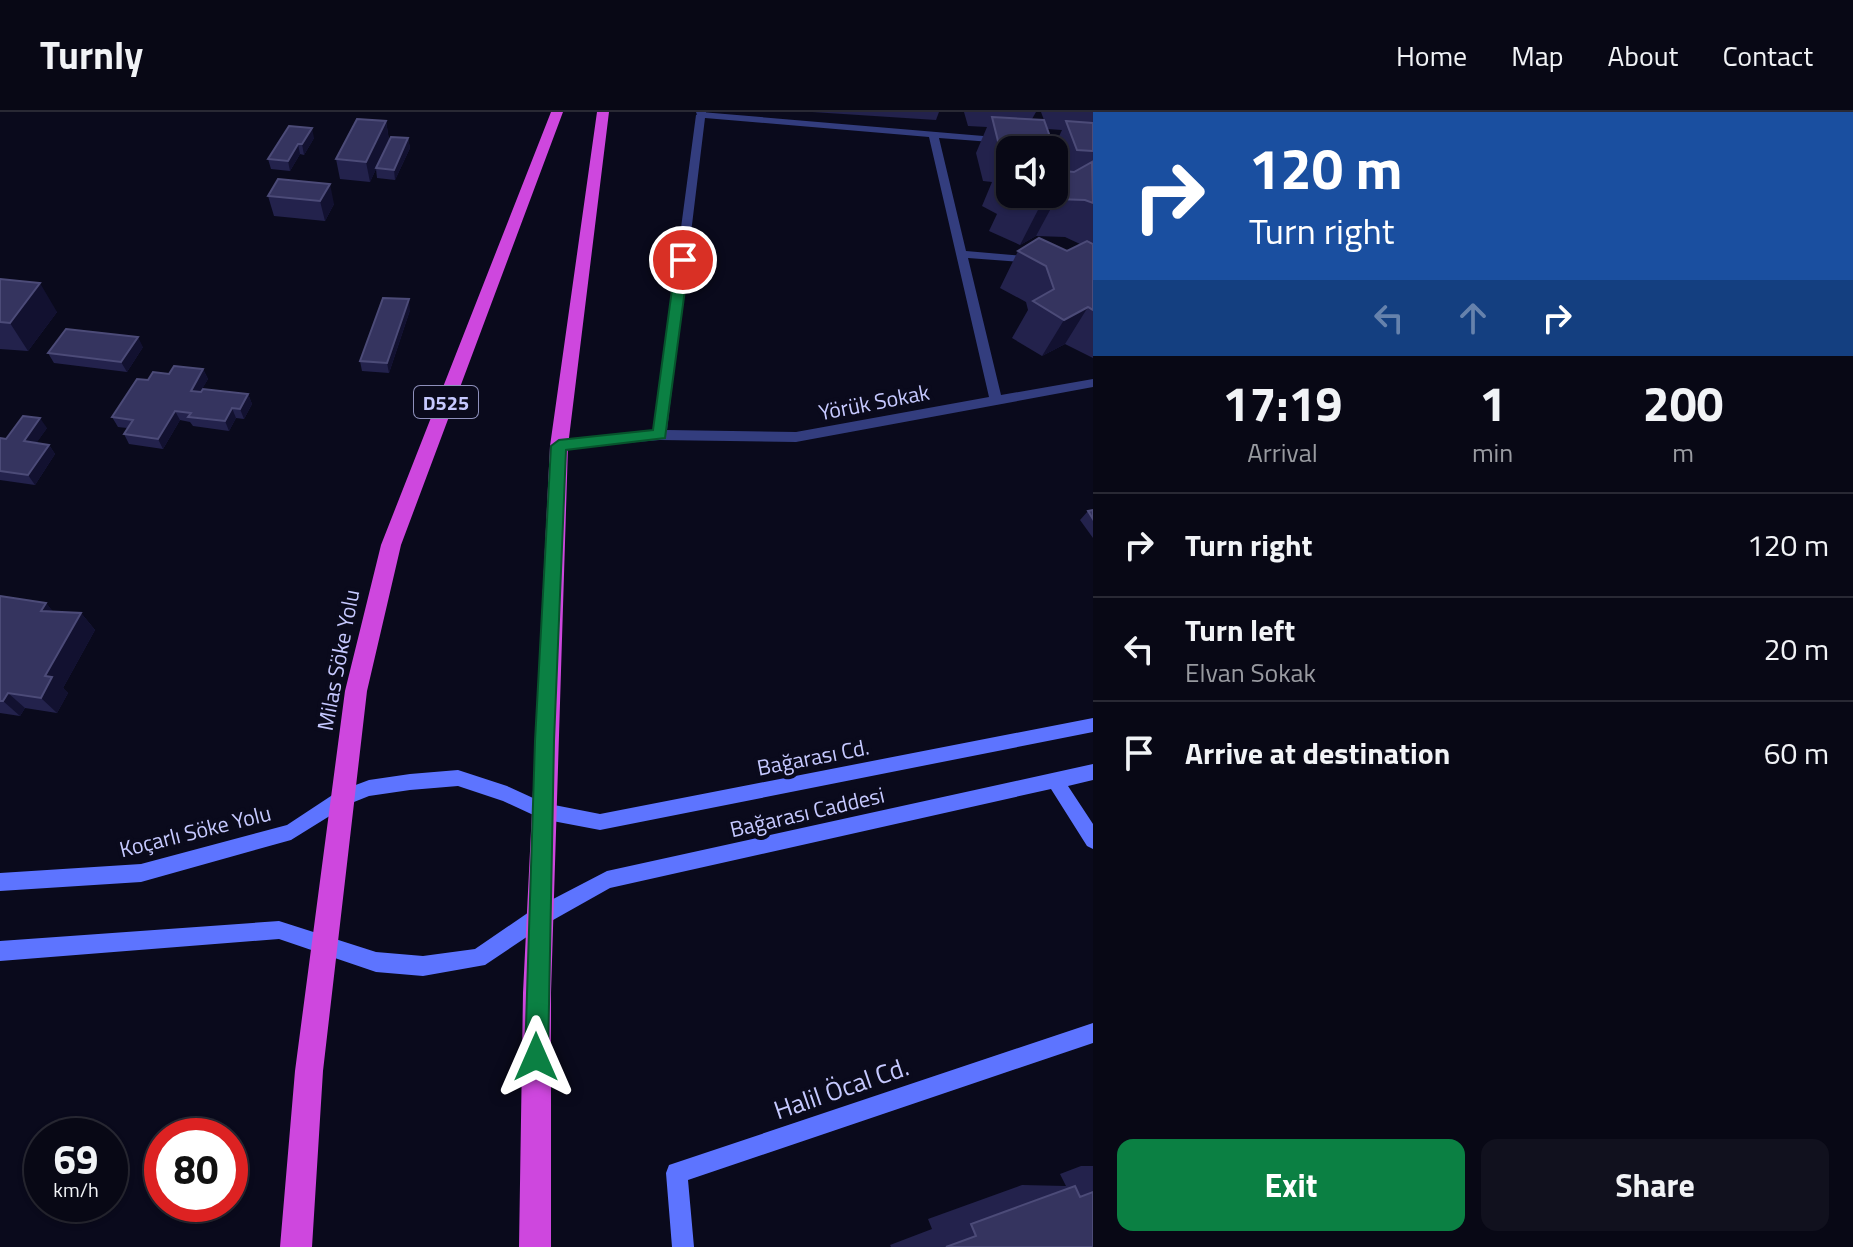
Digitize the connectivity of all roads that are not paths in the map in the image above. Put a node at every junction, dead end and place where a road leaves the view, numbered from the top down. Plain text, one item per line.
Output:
1 (557, 112) edge
2 (603, 112) edge
3 (701, 113) edge
4 (933, 134) junction
5 (996, 139) edge
6 (960, 254) junction
7 (1049, 262) edge
8 (1093, 383) edge
9 (996, 399) junction
10 (660, 435) junction
11 (559, 446) junction
12 (1093, 725) edge
13 (1093, 772) edge
14 (1055, 781) junction
15 (343, 798) junction
16 (542, 811) junction
17 (1093, 840) edge
18 (0, 882) edge
19 (539, 917) junction
20 (324, 948) junction
21 (0, 951) edge
22 (1093, 1033) edge
23 (296, 1247) edge
24 (535, 1247) edge
25 (683, 1247) edge

1 - 15 highway, Milas Söke Yolu / D525
2 - 11 highway
3 - 4 street
3 - 10 street
4 - 5 street
4 - 6 street
6 - 7 street
6 - 9 street
8 - 9 street, Yörük Sokak
9 - 10 street, Yörük Sokak
10 - 11 street, Yörük Sokak
11 - 16 highway
12 - 16 main road, Bağarası Cd.
13 - 14 main road, Bağarası Caddesi
14 - 17 main road
14 - 19 main road, Bağarası Caddesi
15 - 16 main road
15 - 18 main road, Koçarlı Söke Yolu
15 - 20 highway, Milas Söke Yolu / D525
16 - 19 highway
19 - 20 main road
19 - 24 highway
20 - 21 main road
20 - 23 highway, Milas Söke Yolu / D525
22 - 25 main road, Halil Öcal Cd.

